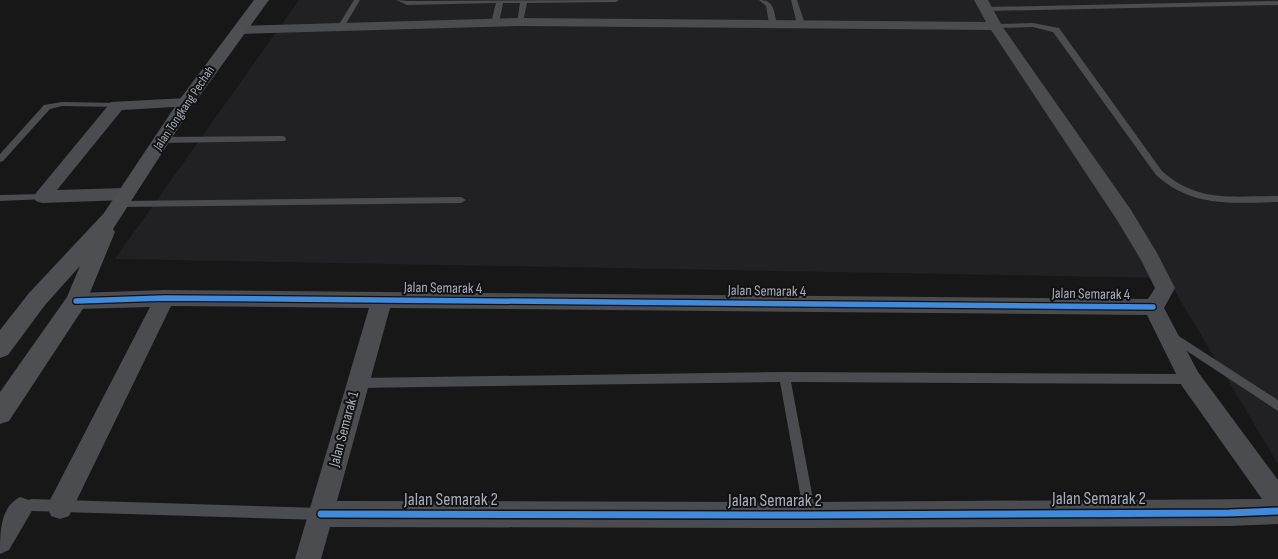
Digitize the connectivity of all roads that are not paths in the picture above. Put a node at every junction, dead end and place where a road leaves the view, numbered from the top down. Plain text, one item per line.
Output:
1 (262, 0) edge
2 (357, 0) edge
3 (399, 0) edge
4 (529, 0) edge
5 (616, 0) edge
6 (762, 0) edge
7 (794, 0) edge
8 (440, 1) edge
9 (488, 1) edge
10 (500, 1) junction
11 (983, 4) edge
12 (1278, 4) edge
13 (520, 22) junction
14 (495, 23) junction
15 (773, 23) junction
16 (801, 24) junction
17 (342, 26) junction
18 (995, 26) junction
19 (239, 30) junction
20 (186, 103) junction
21 (117, 105) junction
22 (162, 140) junction
23 (282, 140) dead end
24 (0, 159) edge
25 (0, 198) edge
26 (42, 198) junction
27 (1278, 199) edge
28 (461, 200) dead end
29 (119, 206) junction
30 (165, 298) junction
31 (382, 300) junction
32 (76, 301) junction
33 (1153, 307) junction
34 (1166, 332) junction
35 (2, 344) edge
36 (785, 377) junction
37 (1190, 379) junction
38 (357, 383) junction
39 (1278, 406) edge
40 (0, 414) edge
41 (1278, 501) edge
42 (60, 507) junction
43 (20, 509) joint
44 (1278, 511) edge
45 (321, 514) junction
46 (810, 515) junction
47 (0, 541) edge
48 (308, 559) edge

1 - 19 main road, Jalan Tongkang Pechah
2 - 17 lane
3 - 8 lane
4 - 5 lane
4 - 10 lane
4 - 13 lane
6 - 15 lane
7 - 16 lane
8 - 9 lane
9 - 10 lane
10 - 14 lane
11 - 12 lane
11 - 18 street
13 - 14 street
13 - 15 street
14 - 17 street
15 - 16 street
16 - 18 street
17 - 19 street
18 - 27 lane
18 - 33 street
19 - 20 main road, Jalan Tongkang Pechah
20 - 21 street
20 - 22 main road, Jalan Tongkang Pechah
21 - 24 lane
21 - 26 street
22 - 23 lane
22 - 29 main road, Jalan Tongkang Pechah
25 - 26 lane
26 - 29 street
28 - 29 lane
29 - 32 main road, Jalan Tongkang Pechah
29 - 35 main road, Jalan Tongkang Pechah
30 - 31 street, Jalan Semarak 4
30 - 32 street, Jalan Semarak 4
30 - 42 street
31 - 33 street, Jalan Semarak 4
31 - 38 street, Jalan Semarak 1
32 - 40 main road, Jalan Tongkang Pechah
33 - 34 street
34 - 37 street
34 - 39 lane
36 - 37 lane
36 - 38 lane
36 - 46 lane
37 - 41 street
38 - 45 street, Jalan Semarak 1
42 - 43 lane
42 - 45 lane
43 - 47 street
44 - 46 street, Jalan Semarak 2
45 - 46 street, Jalan Semarak 2
45 - 48 street, Jalan Semarak 1

